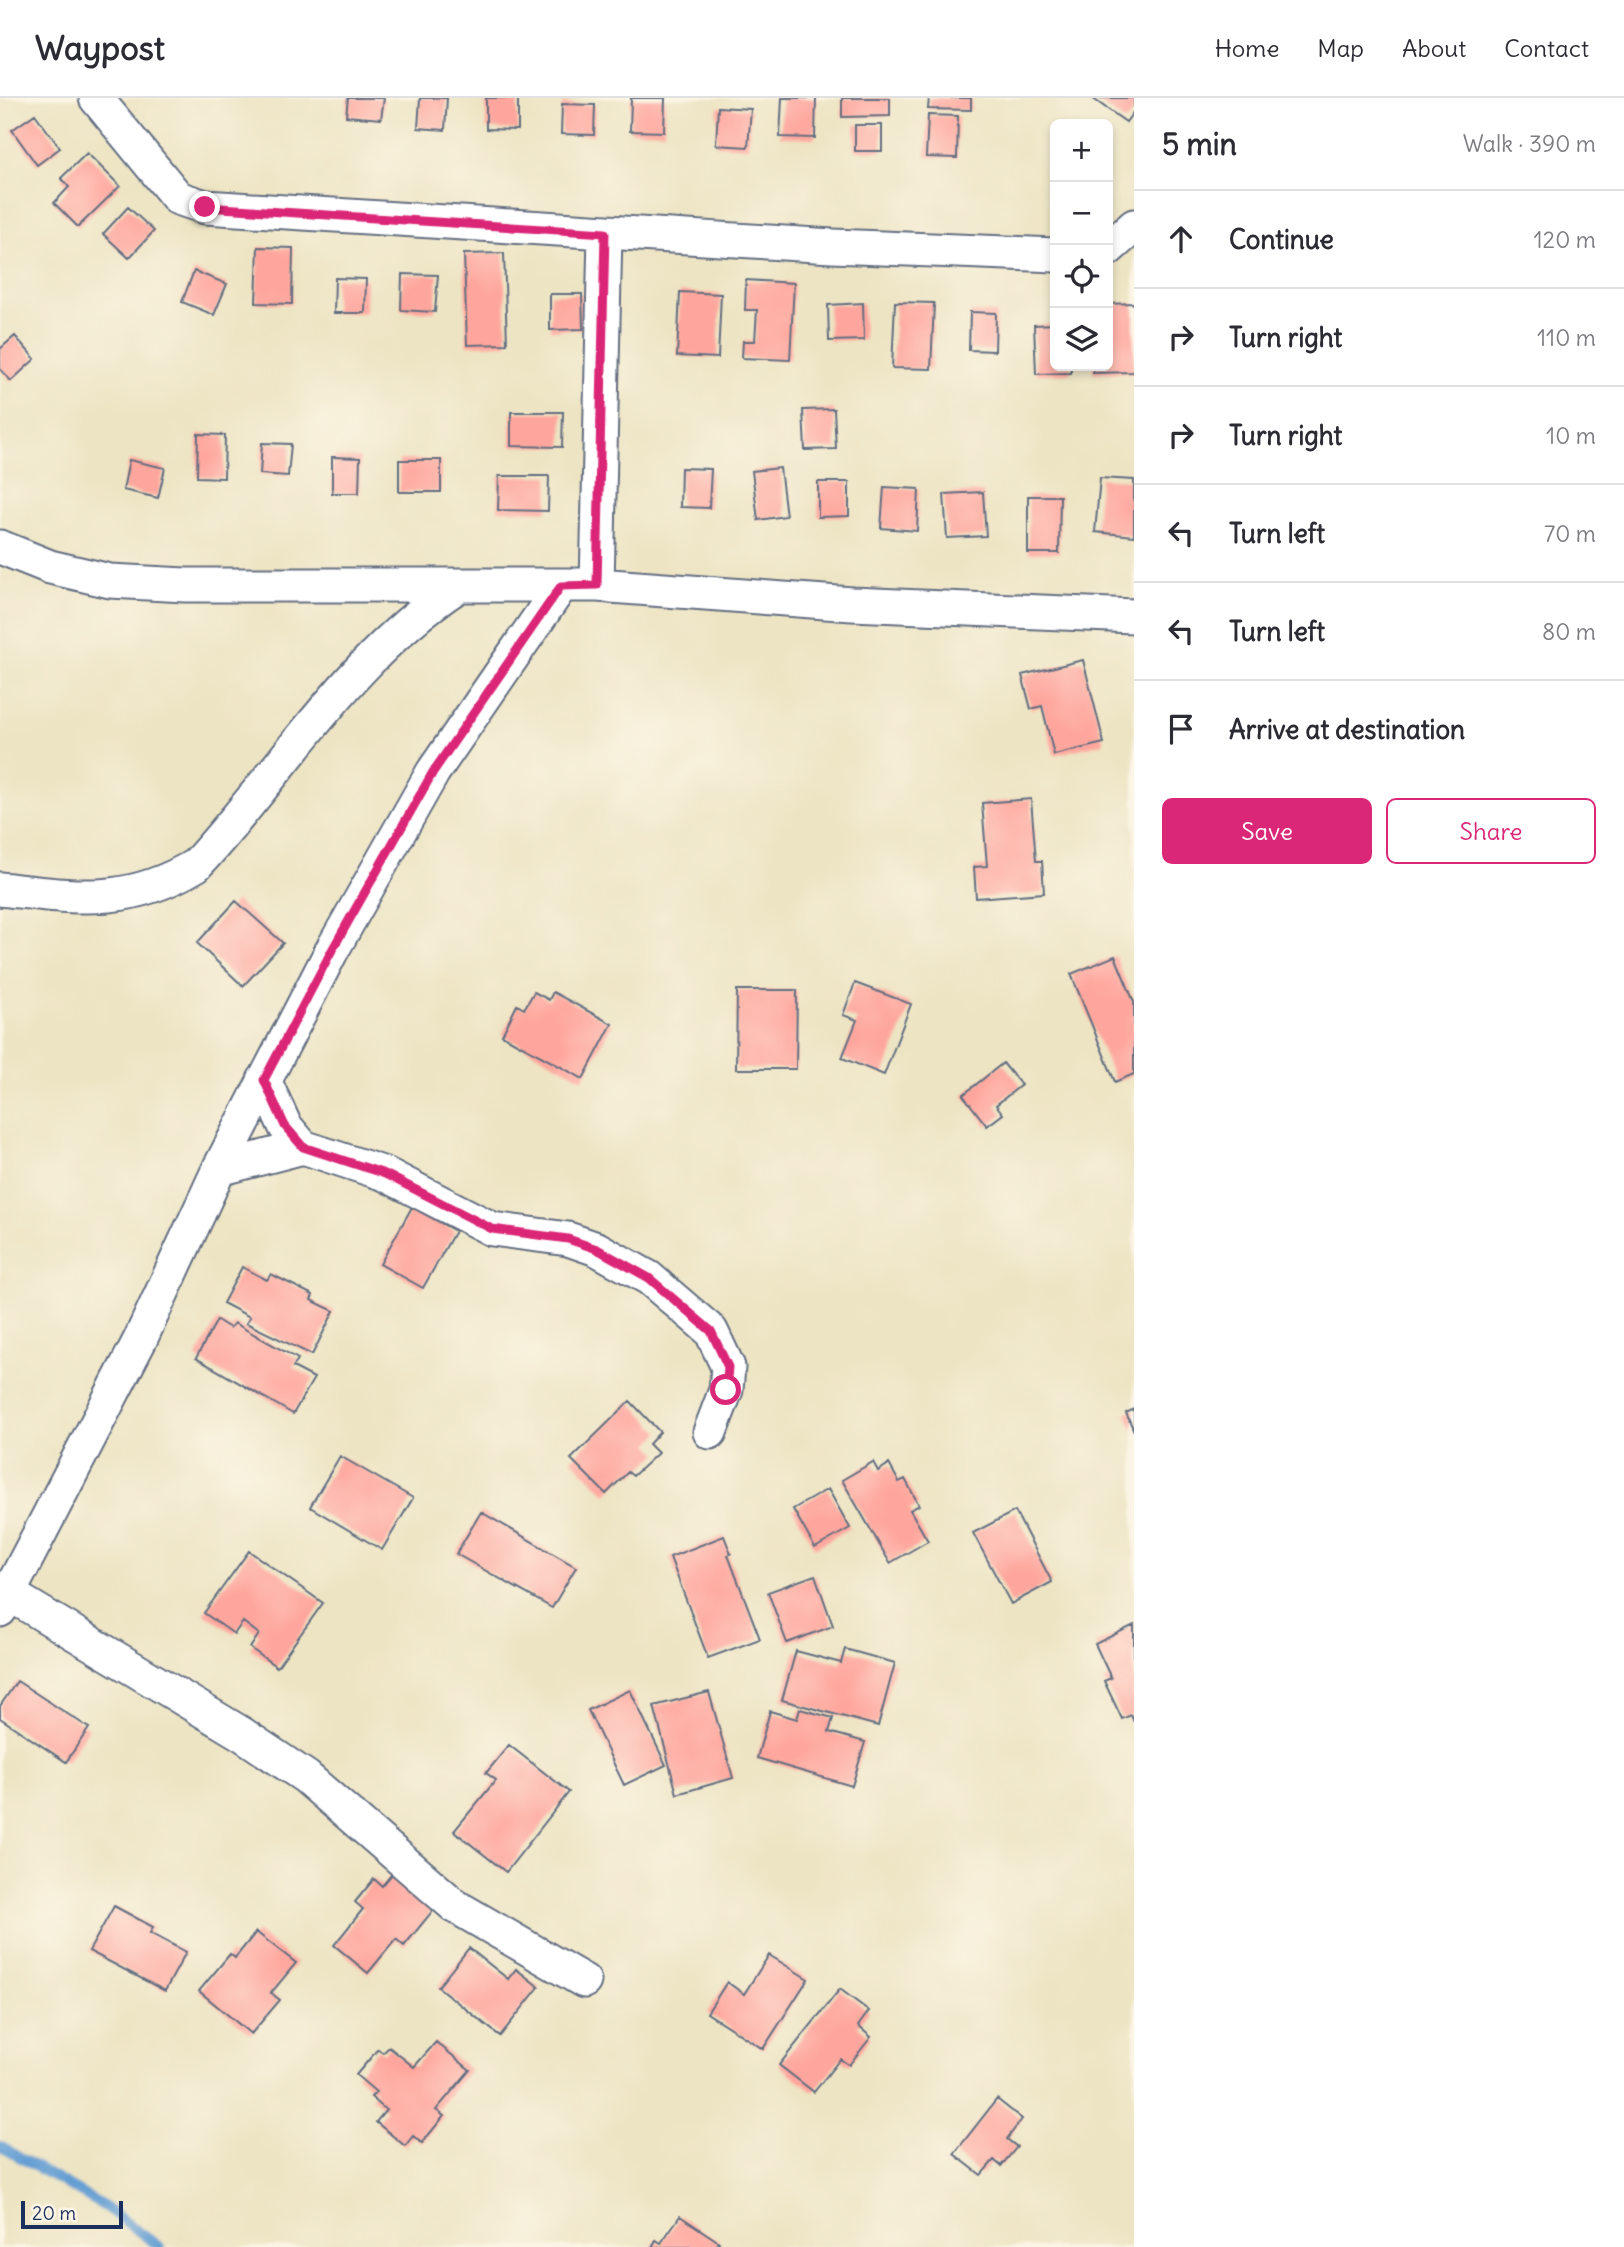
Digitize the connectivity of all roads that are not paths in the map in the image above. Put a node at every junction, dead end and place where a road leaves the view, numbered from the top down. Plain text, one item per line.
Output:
1 (96, 98) edge
2 (1134, 226) edge
3 (605, 233) junction
4 (1113, 245) edge
5 (1050, 255) edge
6 (0, 547) edge
7 (597, 585) junction
8 (457, 586) junction
9 (561, 586) junction
10 (1134, 616) edge
11 (0, 889) edge
12 (264, 1080) junction
13 (303, 1147) junction
14 (219, 1169) junction
15 (710, 1432) dead end
16 (5, 1602) edge
17 (584, 1981) dead end

1 - 3 street
2 - 4 street
3 - 5 street
3 - 7 street
6 - 8 street
7 - 9 street
7 - 10 street
8 - 9 street
8 - 11 street
9 - 12 street
12 - 13 street
12 - 14 street
13 - 14 street
13 - 15 street
14 - 16 street
16 - 17 street

